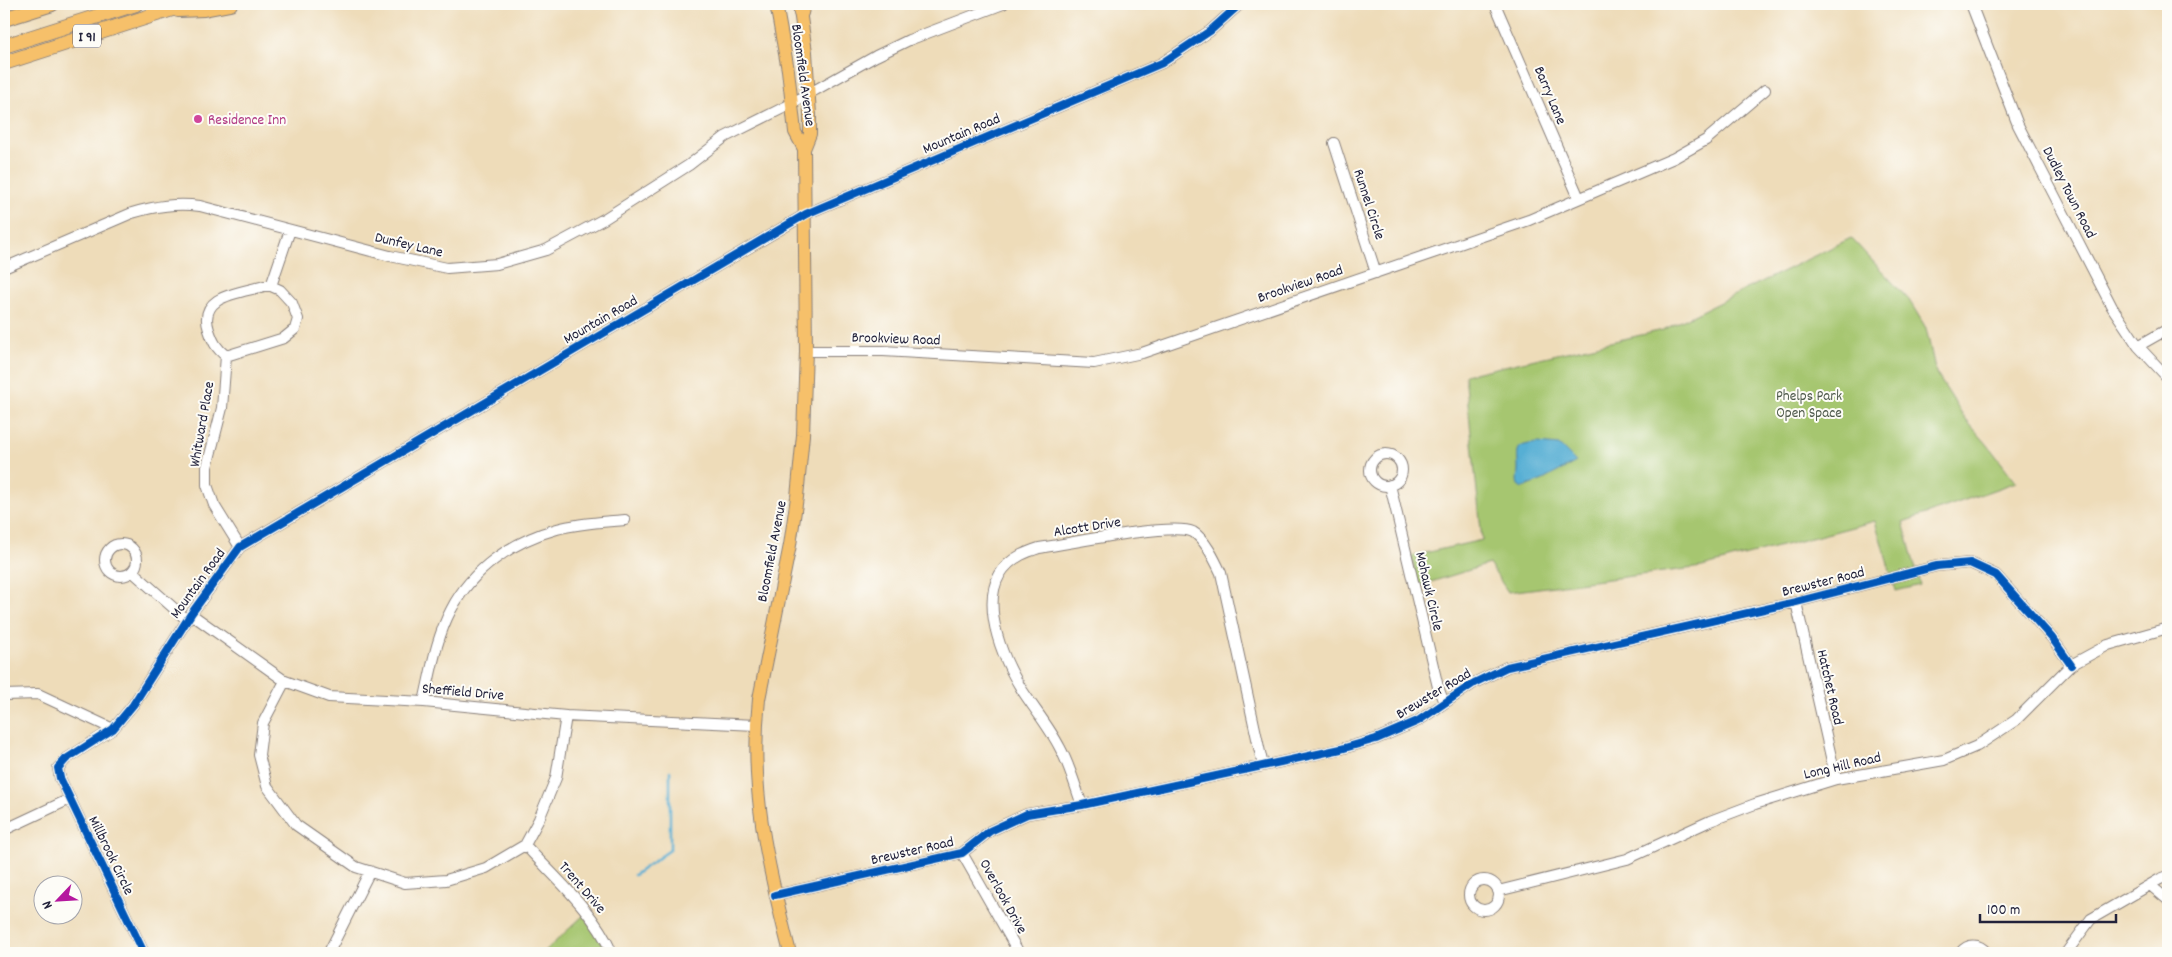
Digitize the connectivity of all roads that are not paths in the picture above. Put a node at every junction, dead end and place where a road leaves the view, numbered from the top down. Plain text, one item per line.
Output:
1 (52, 4) edge
2 (105, 4) edge
3 (136, 4) edge
4 (188, 4) edge
5 (230, 4) edge
6 (776, 4) edge
7 (1003, 4) edge
8 (1240, 4) edge
9 (1495, 4) edge
10 (1971, 4) edge
11 (801, 7) edge
12 (170, 10) junction
13 (779, 17) junction
14 (4, 19) edge
15 (4, 36) edge
16 (4, 46) edge
17 (4, 63) edge
18 (1765, 90) dead end
19 (809, 93) junction
20 (792, 103) junction
21 (1334, 143) dead end
22 (804, 149) junction
23 (1579, 198) junction
24 (806, 214) junction
25 (290, 230) junction
26 (4, 268) edge
27 (1376, 273) junction
28 (270, 286) junction
29 (2168, 329) edge
30 (2138, 346) junction
31 (806, 352) junction
32 (226, 356) junction
33 (2168, 378) edge
34 (1390, 485) dead end
35 (625, 520) dead end
36 (240, 547) junction
37 (133, 572) dead end
38 (1796, 602) junction
39 (189, 617) junction
40 (2168, 628) edge
41 (2070, 665) junction
42 (285, 681) junction
43 (4, 695) edge
44 (424, 702) junction
45 (1444, 703) junction
46 (566, 716) junction
47 (756, 726) junction
48 (113, 729) junction
49 (1263, 766) junction
50 (58, 768) joint
51 (1836, 779) junction
52 (70, 800) junction
53 (1082, 805) junction
54 (4, 830) edge
55 (525, 845) junction
56 (962, 853) junction
57 (370, 871) junction
58 (2168, 876) edge
59 (2150, 885) junction
60 (1498, 891) dead end
61 (775, 895) junction
62 (2168, 900) edge
63 (330, 950) dead end
64 (144, 953) edge
65 (612, 953) edge
66 (790, 953) edge
67 (1019, 953) edge
68 (1960, 953) edge
69 (1987, 953) edge
70 (2066, 953) edge

1 - 14 highway
2 - 15 highway
3 - 16 highway
4 - 12 highway, I 91
5 - 12 highway
6 - 13 main road, Bloomfield Avenue
7 - 19 street, Dunfey Lane
8 - 24 street, Mountain Road
9 - 23 street, Barry Lane
10 - 30 street, Dudley Town Road
11 - 13 main road
11 - 19 main road, Bloomfield Avenue
12 - 17 highway, I 91
13 - 20 main road, Bloomfield Avenue
18 - 23 street, Brookview Road
19 - 20 street, Dunfey Lane
19 - 22 main road, Bloomfield Avenue
20 - 22 main road, Bloomfield Avenue
20 - 25 street, Dunfey Lane
21 - 27 street, Runnel Circle
22 - 24 main road, Bloomfield Avenue
23 - 27 street, Brookview Road
24 - 31 main road, Bloomfield Avenue
24 - 36 street, Mountain Road
25 - 26 street, Dunfey Lane
25 - 28 street
27 - 31 street, Brookview Road
28 - 32 street
28 - 32 street
29 - 30 street
30 - 33 street, Dudley Town Road
31 - 47 main road, Bloomfield Avenue
32 - 36 street, Whitward Place
34 - 45 street, Mohawk Circle
35 - 44 street
36 - 39 street, Mountain Road
37 - 39 street, Sheffield Drive
38 - 41 street, Brewster Road
38 - 45 street, Brewster Road
38 - 51 street, Hatchet Road
39 - 42 street, Sheffield Drive
39 - 48 street, Mountain Road
40 - 41 street, Long Hill Road
41 - 51 street, Long Hill Road
42 - 44 street, Sheffield Drive
42 - 57 street
43 - 48 street
44 - 46 street, Sheffield Drive
45 - 49 street, Brewster Road
46 - 47 street, Sheffield Drive
46 - 55 street
47 - 61 main road, Bloomfield Avenue
48 - 50 street, Mountain Road
49 - 53 street, Brewster Road
49 - 53 street, Alcott Drive
50 - 52 street, Millbrook Circle
51 - 60 street, Long Hill Road
52 - 54 street
52 - 64 street, Millbrook Circle
53 - 56 street, Brewster Road
55 - 57 street
55 - 65 street, Trent Drive
56 - 61 street, Brewster Road
56 - 67 street, Overlook Drive
57 - 63 street
58 - 59 street
59 - 62 street
59 - 70 street
61 - 66 main road, Bloomfield Avenue
68 - 69 street

